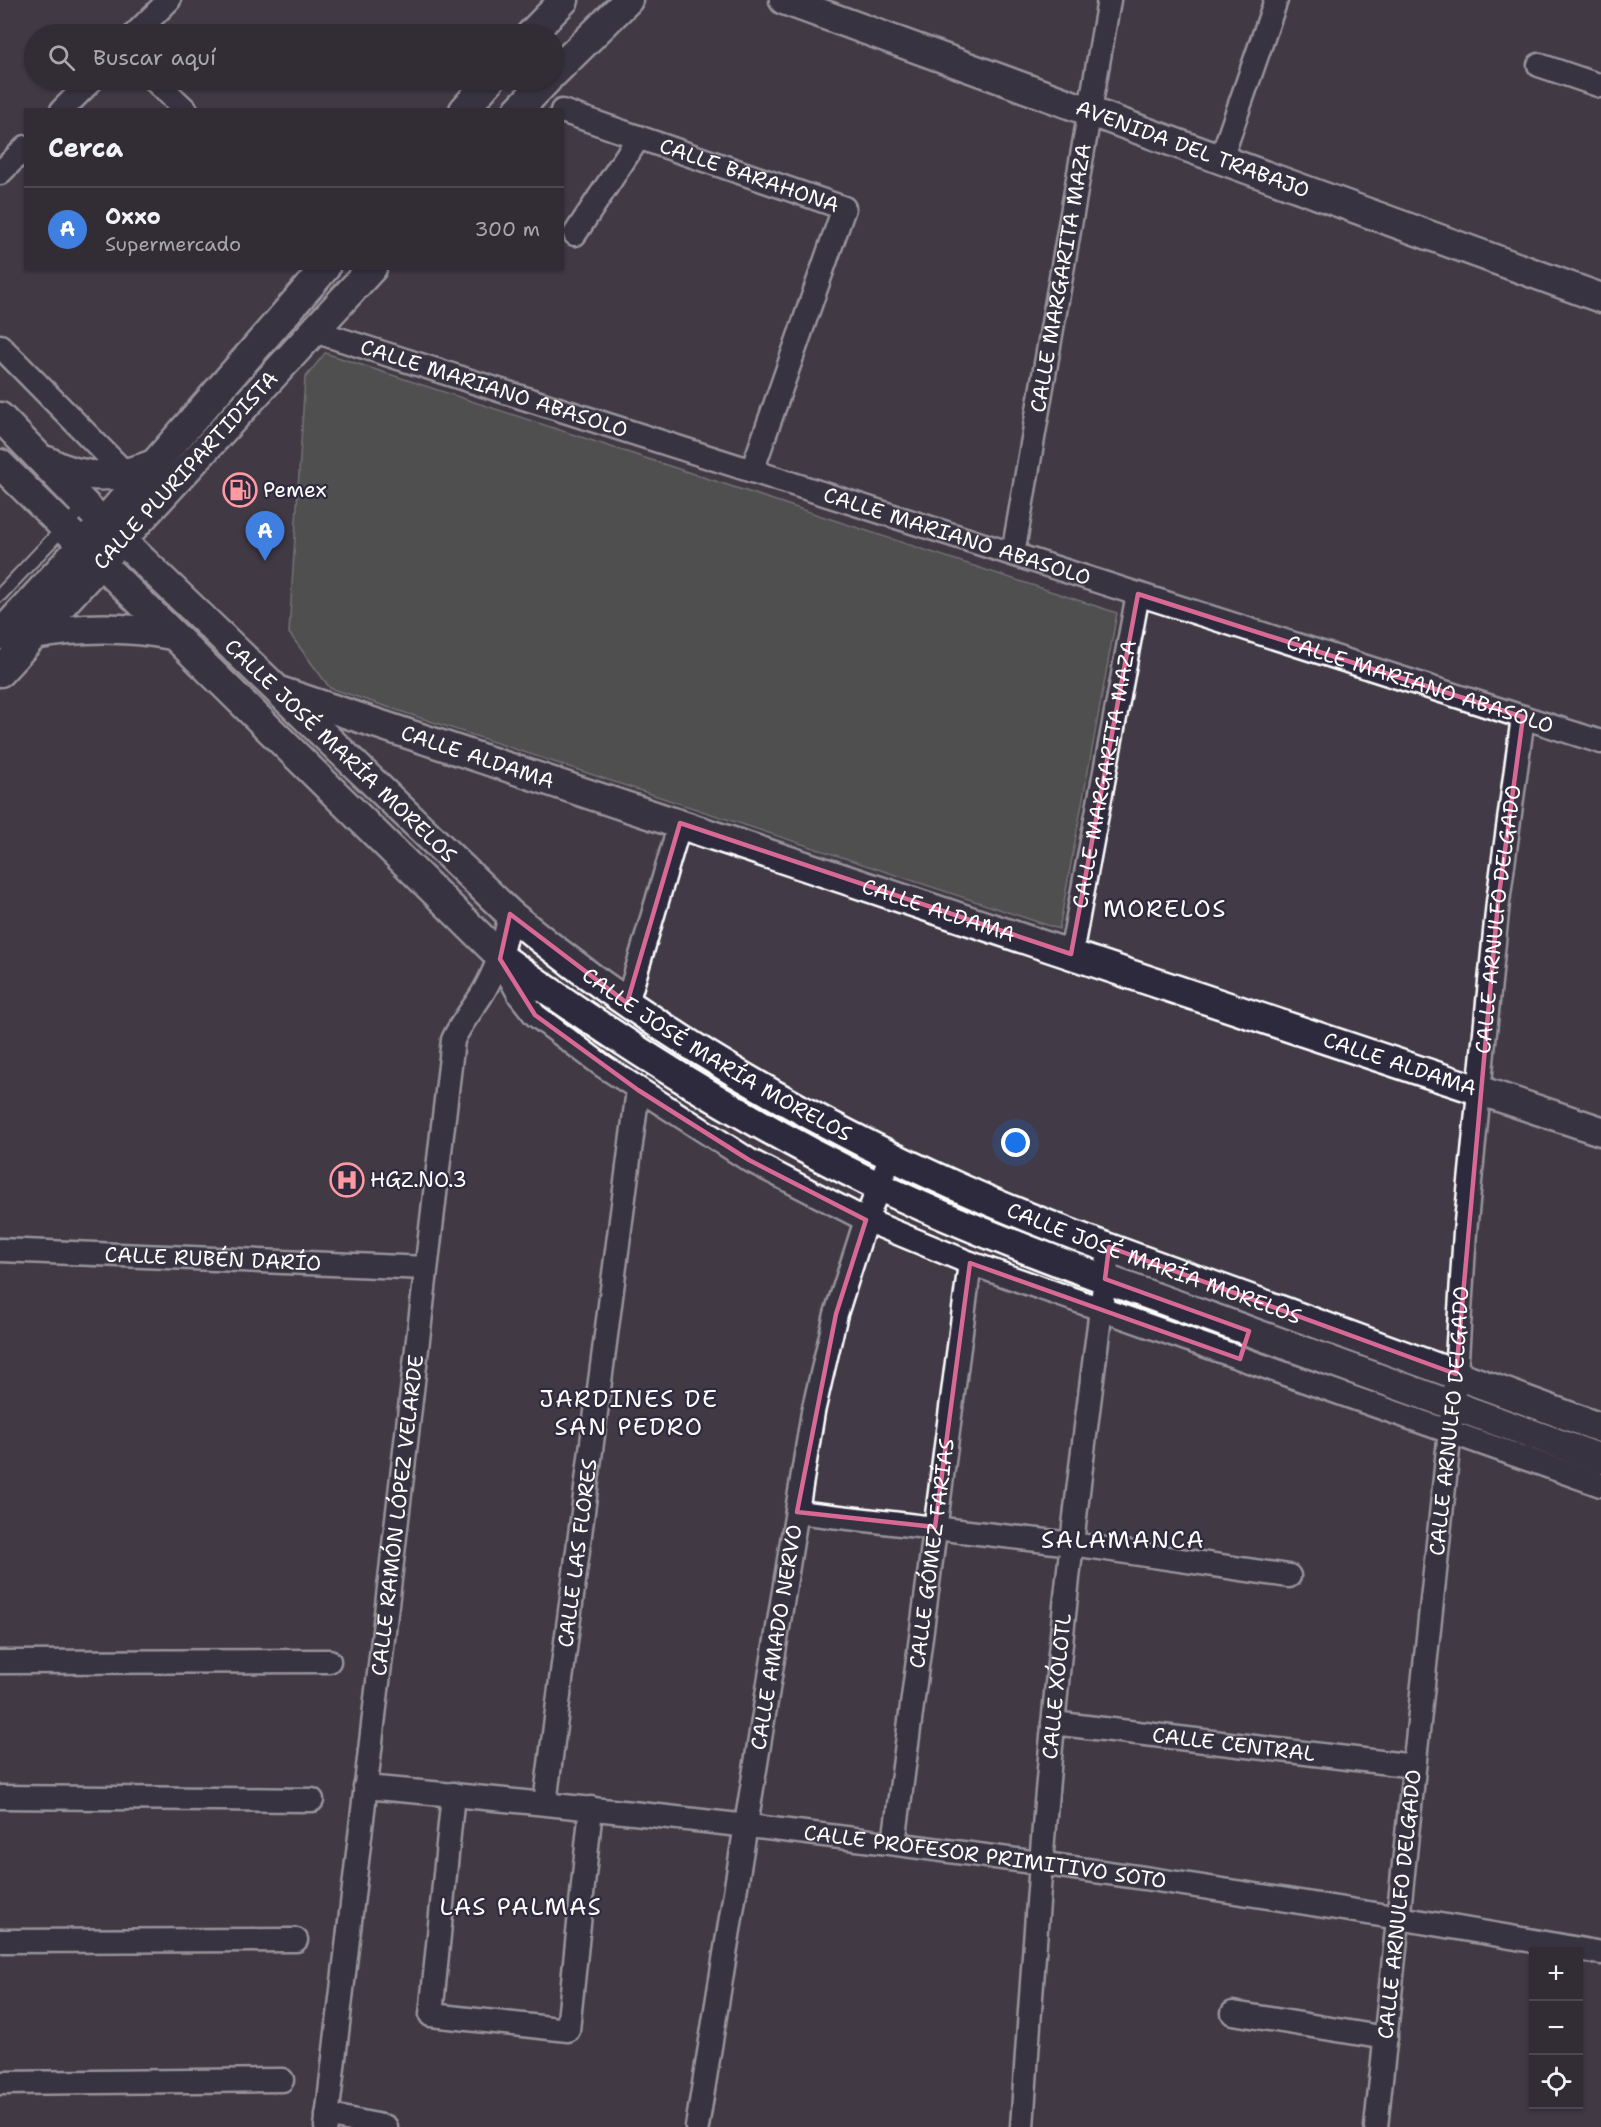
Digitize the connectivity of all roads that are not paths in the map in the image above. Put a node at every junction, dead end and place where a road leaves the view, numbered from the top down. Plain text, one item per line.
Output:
1 (169, 0) edge
2 (564, 0) edge
3 (628, 0) edge
4 (784, 0) edge
5 (1109, 0) edge
6 (1276, 0) edge
7 (145, 24) edge
8 (541, 24) edge
9 (564, 63) edge
10 (1539, 65) dead end
11 (1601, 86) edge
12 (82, 90) edge
13 (165, 90) edge
14 (481, 90) edge
15 (531, 96) edge
16 (64, 108) edge
17 (184, 108) edge
18 (466, 108) edge
19 (557, 108) edge
20 (564, 111) edge
21 (1090, 111) junction
22 (639, 137) junction
23 (24, 149) edge
24 (1221, 159) junction
25 (0, 173) edge
26 (575, 234) dead end
27 (323, 270) edge
28 (370, 270) edge
29 (1601, 297) edge
30 (314, 331) junction
31 (0, 346) edge
32 (0, 417) edge
33 (40, 457) junction
34 (0, 464) edge
35 (154, 464) junction
36 (752, 471) junction
37 (126, 474) junction
38 (103, 523) junction
39 (82, 546) junction
40 (1013, 554) junction
41 (1138, 594) junction
42 (0, 596) edge
43 (0, 635) edge
44 (172, 635) junction
45 (34, 636) junction
46 (0, 672) edge
47 (274, 689) junction
48 (1523, 717) junction
49 (1601, 742) edge
50 (680, 823) junction
51 (510, 914) junction
52 (1071, 954) junction
53 (501, 958) junction
54 (627, 1003) junction
55 (638, 1090) junction
56 (1479, 1090) junction
57 (1601, 1131) edge
58 (891, 1156) junction
59 (879, 1186) junction
60 (866, 1220) junction
61 (1109, 1247) junction
62 (0, 1250) edge
63 (970, 1263) junction
64 (426, 1268) junction
65 (1105, 1279) junction
66 (1100, 1310) junction
67 (1249, 1331) junction
68 (1240, 1359) junction
69 (1349, 1368) junction
70 (1456, 1374) junction
71 (1340, 1394) junction
72 (1451, 1419) junction
73 (1601, 1428) edge
74 (1601, 1459) edge
75 (1601, 1485) edge
76 (797, 1512) junction
77 (935, 1527) junction
78 (1072, 1544) junction
79 (1290, 1576) dead end
80 (329, 1661) dead end
81 (0, 1662) edge
82 (1053, 1723) junction
83 (1414, 1766) junction
84 (366, 1787) junction
85 (453, 1794) junction
86 (0, 1797) edge
87 (312, 1800) dead end
88 (544, 1803) junction
89 (591, 1808) junction
90 (746, 1825) junction
91 (894, 1843) junction
92 (1040, 1862) junction
93 (1398, 1916) junction
94 (296, 1940) dead end
95 (0, 1941) edge
96 (1601, 1953) edge
97 (1233, 2013) dead end
98 (1386, 2038) junction
99 (282, 2080) dead end
100 (0, 2084) edge
101 (327, 2121) edge
102 (386, 2127) edge
103 (697, 2127) edge
104 (1022, 2127) edge
105 (1376, 2127) edge

1 - 7 street
2 - 8 street
3 - 9 street
4 - 21 street, AVENIDA DEL TRABAJO
5 - 21 street, CALLE MARGARITA MAZA
6 - 24 street
10 - 11 street
12 - 16 street
13 - 17 street
14 - 18 street
15 - 19 street, CALLE BARAHONA
20 - 22 street, CALLE BARAHONA
21 - 24 street, AVENIDA DEL TRABAJO
21 - 40 street, CALLE MARGARITA MAZA
22 - 26 street
22 - 36 street, CALLE BARAHONA
23 - 25 street
24 - 29 street, AVENIDA DEL TRABAJO
27 - 35 street, CALLE PLURIPARTIDISTA
28 - 30 street, CALLE PLURIPARTIDISTA
30 - 36 street, CALLE MARIANO ABASOLO
30 - 38 street, CALLE PLURIPARTIDISTA
31 - 37 street
32 - 33 street, CALLE JOSÉ MARÍA MORELOS
33 - 37 street
33 - 38 street, CALLE JOSÉ MARÍA MORELOS
34 - 39 street, CALLE JOSÉ MARÍA MORELOS
35 - 37 street
35 - 38 street, CALLE PLURIPARTIDISTA
36 - 40 street, CALLE MARIANO ABASOLO
38 - 39 street, CALLE PLURIPARTIDISTA
38 - 47 street, CALLE JOSÉ MARÍA MORELOS
39 - 42 lane
39 - 43 street, CALLE PLURIPARTIDISTA
39 - 44 street, CALLE JOSÉ MARÍA MORELOS
39 - 45 street, CALLE PLURIPARTIDISTA
40 - 41 street, CALLE MARIANO ABASOLO
41 - 48 street, CALLE MARIANO ABASOLO
41 - 52 street, CALLE MARGARITA MAZA
44 - 45 street
44 - 53 street, CALLE JOSÉ MARÍA MORELOS
45 - 46 street, CALLE PLURIPARTIDISTA
47 - 50 street, CALLE ALDAMA
47 - 51 street, CALLE JOSÉ MARÍA MORELOS
48 - 49 street, CALLE MARIANO ABASOLO
48 - 56 street, CALLE ARNULFO DELGADO
50 - 52 street, CALLE ALDAMA
50 - 54 street
51 - 53 street, CALLE RAMÓN LÓPEZ VELARDE
51 - 54 street, CALLE JOSÉ MARÍA MORELOS
52 - 56 street, CALLE ALDAMA
53 - 55 street
53 - 59 street, CALLE JOSÉ MARÍA MORELOS
53 - 64 street, CALLE RAMÓN LÓPEZ VELARDE
54 - 58 street, CALLE JOSÉ MARÍA MORELOS
55 - 60 street
55 - 88 street, CALLE LAS FLORES
56 - 57 street, CALLE ALDAMA
56 - 70 street, CALLE ARNULFO DELGADO
58 - 59 street, CALLE AMADO NERVO
58 - 61 street, CALLE JOSÉ MARÍA MORELOS
59 - 60 street, CALLE AMADO NERVO
59 - 65 street, CALLE JOSÉ MARÍA MORELOS
60 - 63 street
60 - 76 street, CALLE AMADO NERVO
61 - 65 street, CALLE XÓLOTL
61 - 70 street, CALLE JOSÉ MARÍA MORELOS
62 - 64 street, CALLE RUBÉN DARÍO
63 - 66 street
63 - 77 street, CALLE GÓMEZ FARÍAS
64 - 84 street, CALLE RAMÓN LÓPEZ VELARDE
65 - 66 street, CALLE XÓLOTL
65 - 67 street, CALLE JOSÉ MARÍA MORELOS
66 - 68 street
66 - 78 street, CALLE XÓLOTL
67 - 68 street
67 - 69 street, CALLE JOSÉ MARÍA MORELOS
68 - 71 street
69 - 71 street
69 - 72 street, CALLE JOSÉ MARÍA MORELOS
70 - 72 street, CALLE ARNULFO DELGADO
70 - 73 street, CALLE JOSÉ MARÍA MORELOS
71 - 72 street
72 - 74 street, CALLE JOSÉ MARÍA MORELOS
72 - 75 street
72 - 83 street, CALLE ARNULFO DELGADO
76 - 77 street
76 - 90 street, CALLE AMADO NERVO
77 - 78 street
77 - 91 street, CALLE GÓMEZ FARÍAS
78 - 79 street
78 - 82 street, CALLE XÓLOTL
80 - 81 street
82 - 83 street, CALLE CENTRAL
82 - 92 street, CALLE XÓLOTL
83 - 93 street, CALLE ARNULFO DELGADO
84 - 85 street, CALLE PROFESOR PRIMITIVO SOTO
84 - 101 street, CALLE RAMÓN LÓPEZ VELARDE
85 - 88 street, CALLE PROFESOR PRIMITIVO SOTO
85 - 89 street
86 - 87 street
88 - 89 street, CALLE PROFESOR PRIMITIVO SOTO
89 - 90 street, CALLE PROFESOR PRIMITIVO SOTO
90 - 91 street, CALLE PROFESOR PRIMITIVO SOTO
90 - 103 street, CALLE AMADO NERVO
91 - 92 street, CALLE PROFESOR PRIMITIVO SOTO
92 - 93 street, CALLE PROFESOR PRIMITIVO SOTO
92 - 104 street, CALLE XÓLOTL
93 - 96 street, CALLE PROFESOR PRIMITIVO SOTO
93 - 98 street, CALLE ARNULFO DELGADO
94 - 95 street
97 - 98 street
98 - 105 street, CALLE ARNULFO DELGADO
99 - 100 street
101 - 102 street

